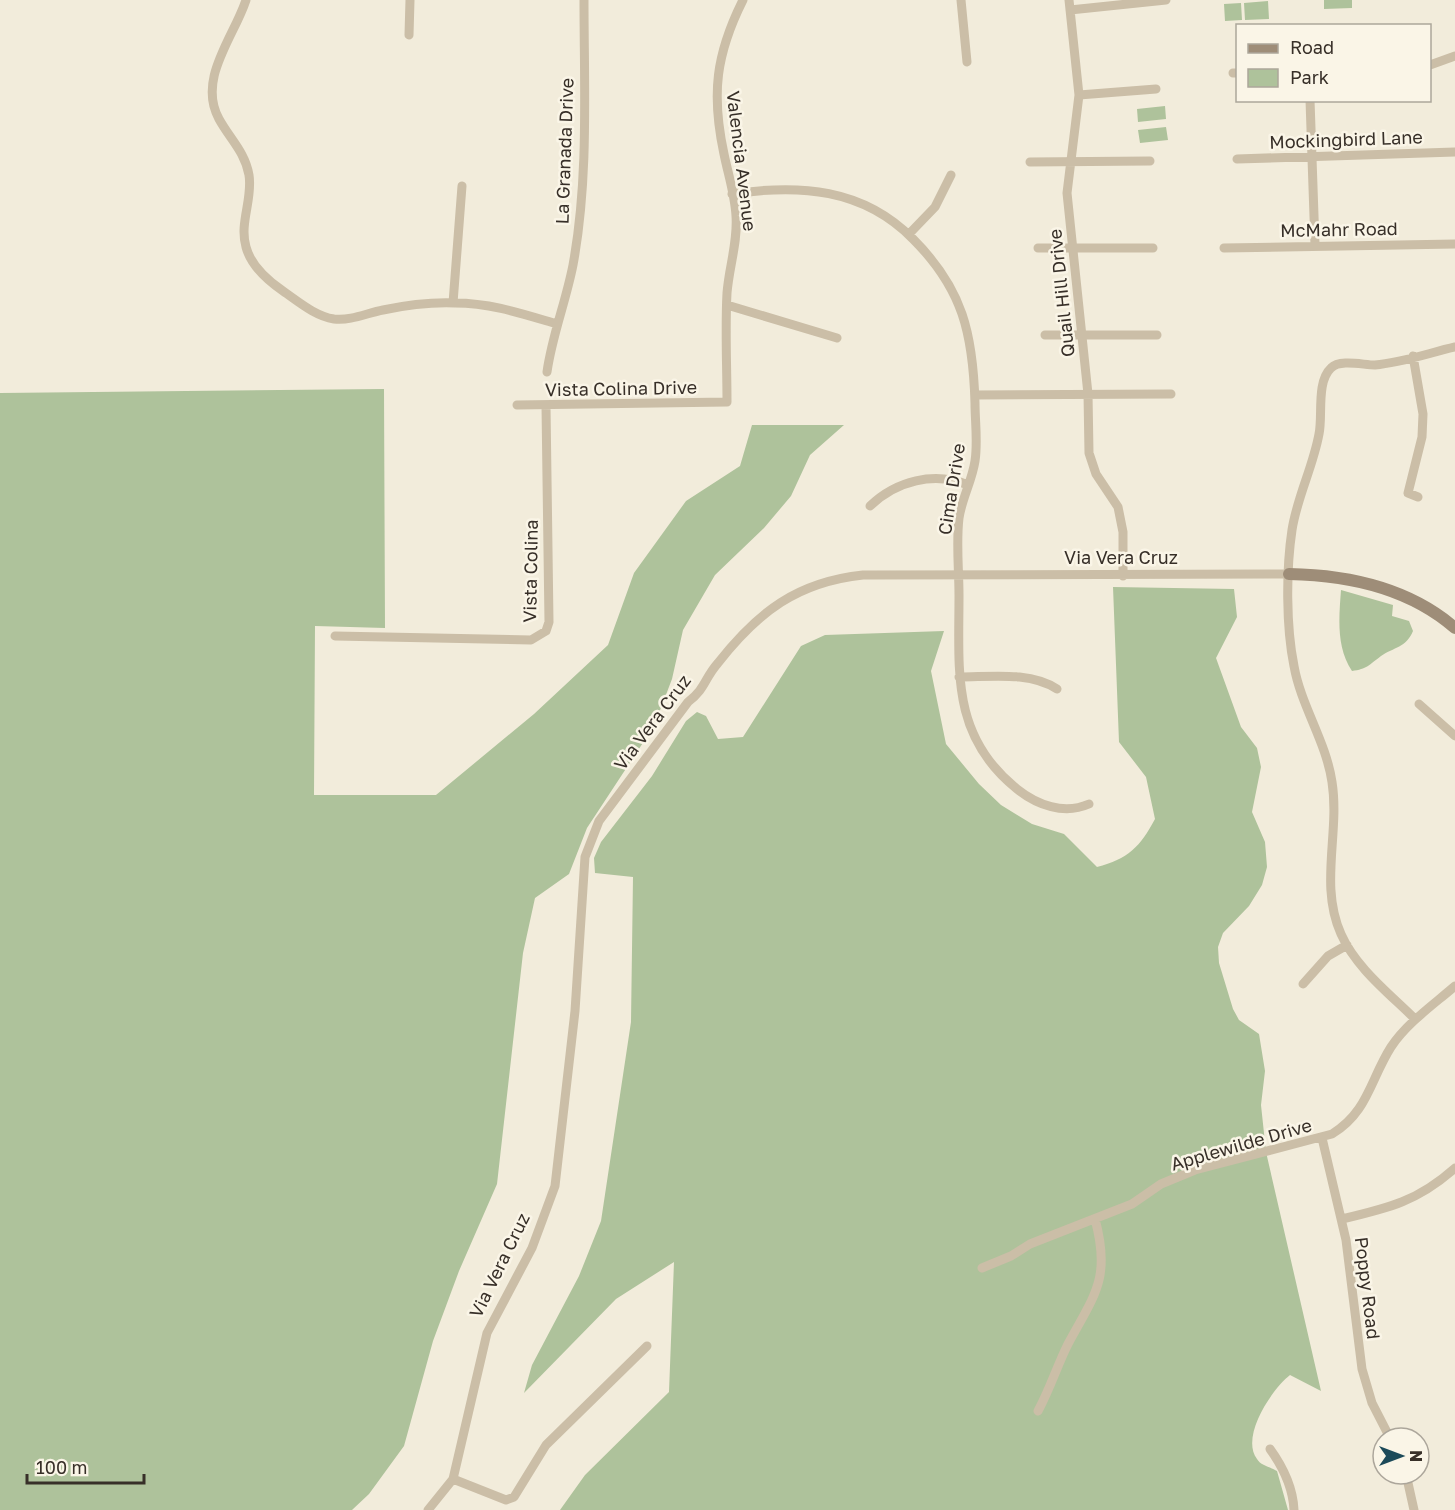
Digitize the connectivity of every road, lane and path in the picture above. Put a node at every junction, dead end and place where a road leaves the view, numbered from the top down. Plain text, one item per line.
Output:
1 (246, 0) edge
2 (410, 0) edge
3 (584, 0) edge
4 (743, 0) edge
5 (961, 0) edge
6 (1166, 0) edge
7 (1070, 5) edge
8 (409, 35) dead end
9 (1455, 56) edge
10 (967, 62) dead end
11 (1431, 65) edge
12 (1156, 89) dead end
13 (1079, 95) junction
14 (1310, 102) edge
15 (1455, 152) edge
16 (1314, 156) junction
17 (1237, 159) dead end
18 (1070, 161) junction
19 (1150, 161) dead end
20 (1030, 162) dead end
21 (951, 175) dead end
22 (462, 186) dead end
23 (732, 194) junction
24 (909, 234) junction
25 (1455, 244) edge
26 (1315, 245) junction
27 (1038, 248) dead end
28 (1073, 248) junction
29 (1153, 248) dead end
30 (1224, 248) dead end
31 (453, 303) junction
32 (727, 305) junction
33 (557, 324) junction
34 (1045, 335) dead end
35 (1082, 335) junction
36 (1157, 335) dead end
37 (837, 338) dead end
38 (1455, 347) edge
39 (1413, 356) junction
40 (547, 372) dead end
41 (1088, 394) junction
42 (1171, 394) dead end
43 (975, 395) junction
44 (727, 402) joint
45 (516, 405) dead end
46 (546, 406) junction
47 (968, 485) junction
48 (1418, 497) dead end
49 (870, 506) dead end
50 (959, 574) junction
51 (1289, 574) junction
52 (1123, 576) junction
53 (1455, 628) edge
54 (335, 636) dead end
55 (959, 677) junction
56 (1057, 689) dead end
57 (1419, 704) dead end
58 (1455, 736) edge
59 (1089, 804) dead end
60 (1347, 945) junction
61 (1303, 984) dead end
62 (1455, 986) edge
63 (1415, 1020) junction
64 (1322, 1138) junction
65 (1455, 1168) edge
66 (1095, 1219) junction
67 (1342, 1219) junction
68 (982, 1268) dead end
69 (647, 1346) dead end
70 (1038, 1411) dead end
71 (1384, 1426) edge
72 (1270, 1449) dead end
73 (453, 1479) junction
74 (1409, 1486) edge
75 (428, 1510) edge
76 (1294, 1510) edge
77 (1414, 1510) edge

1 - 31 street
2 - 8 street
3 - 33 street, La Granada Drive
4 - 23 street, Valencia Avenue
5 - 10 street
6 - 7 street
7 - 13 street, Quail Hill Drive
9 - 11 street
12 - 13 street
13 - 18 street, Quail Hill Drive
14 - 16 street
15 - 16 street, Mockingbird Lane
16 - 17 street, Mockingbird Lane
16 - 26 street
18 - 19 street
18 - 20 street
18 - 28 street, Quail Hill Drive
21 - 24 street
22 - 31 street
23 - 24 street, Cima Drive
23 - 32 street, Valencia Avenue
24 - 43 street, Cima Drive
25 - 26 street, McMahr Road
26 - 30 street, McMahr Road
27 - 28 street
28 - 29 street
28 - 35 street, Quail Hill Drive
31 - 33 street
32 - 37 street
32 - 44 street, Valencia Avenue
33 - 40 street, La Granada Drive
34 - 35 street
35 - 36 street
35 - 41 street, Quail Hill Drive
38 - 39 street
39 - 48 street
39 - 51 street
41 - 42 street
41 - 43 street
41 - 52 street, Quail Hill Drive
43 - 47 street, Cima Drive
44 - 46 street, Vista Colina Drive
45 - 46 street, Vista Colina Drive
46 - 54 street, Vista Colina
47 - 49 street
47 - 50 street, Cima Drive
50 - 52 street, Via Vera Cruz
50 - 55 street, Cima Drive
50 - 73 street, Via Vera Cruz
51 - 52 street, Via Vera Cruz
51 - 53 street, Via Vera Cruz
51 - 60 street
55 - 56 street
55 - 59 street, Cima Drive
57 - 58 street
60 - 61 street
60 - 63 street
62 - 63 street, Applewilde Drive
63 - 64 street, Applewilde Drive
64 - 66 street, Applewilde Drive
64 - 67 street, Poppy Road
65 - 67 street
66 - 68 street, Applewilde Drive
66 - 70 street
67 - 71 street, Poppy Road
69 - 73 street
72 - 76 street
73 - 75 street, Via Vera Cruz
74 - 77 street

